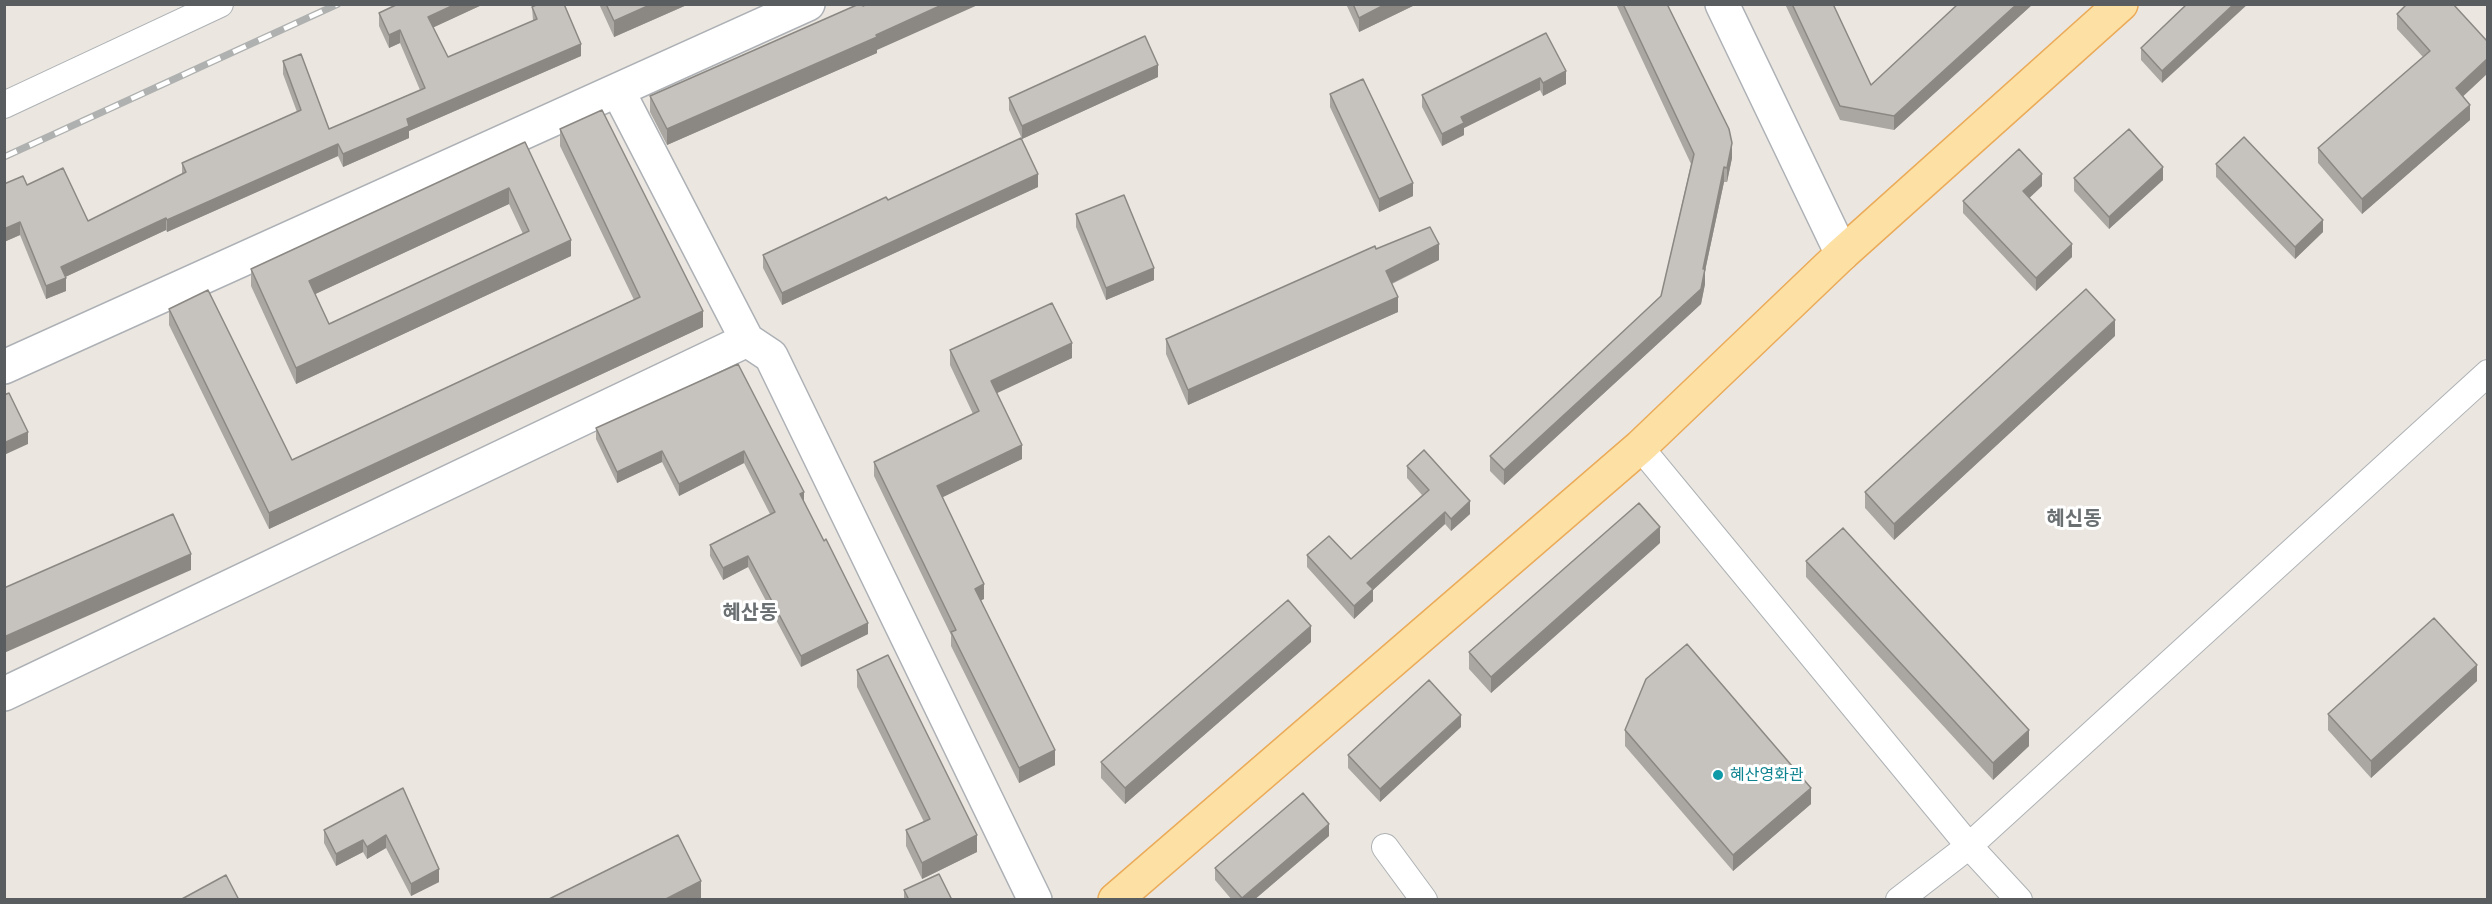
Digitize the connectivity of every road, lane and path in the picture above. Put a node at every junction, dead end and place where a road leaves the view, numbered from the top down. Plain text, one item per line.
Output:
1 (220, 4) edge
2 (808, 4) edge
3 (1722, 4) edge
4 (2121, 4) edge
5 (618, 91) junction
6 (4, 105) edge
7 (1842, 254) junction
8 (747, 340) junction
9 (4, 367) edge
10 (2487, 373) edge
11 (1640, 447) junction
12 (4, 694) edge
13 (1970, 846) junction
14 (1385, 847) dead end
15 (1035, 900) edge
16 (1115, 900) edge
17 (1424, 900) edge
18 (1899, 900) edge
19 (2019, 900) edge

1 - 6 street
2 - 5 street
3 - 7 street
4 - 7 main road
5 - 8 street
5 - 9 street
7 - 11 main road
8 - 12 street
8 - 15 street
10 - 13 street
11 - 13 street
11 - 16 main road
13 - 18 street
13 - 19 street
14 - 17 street

